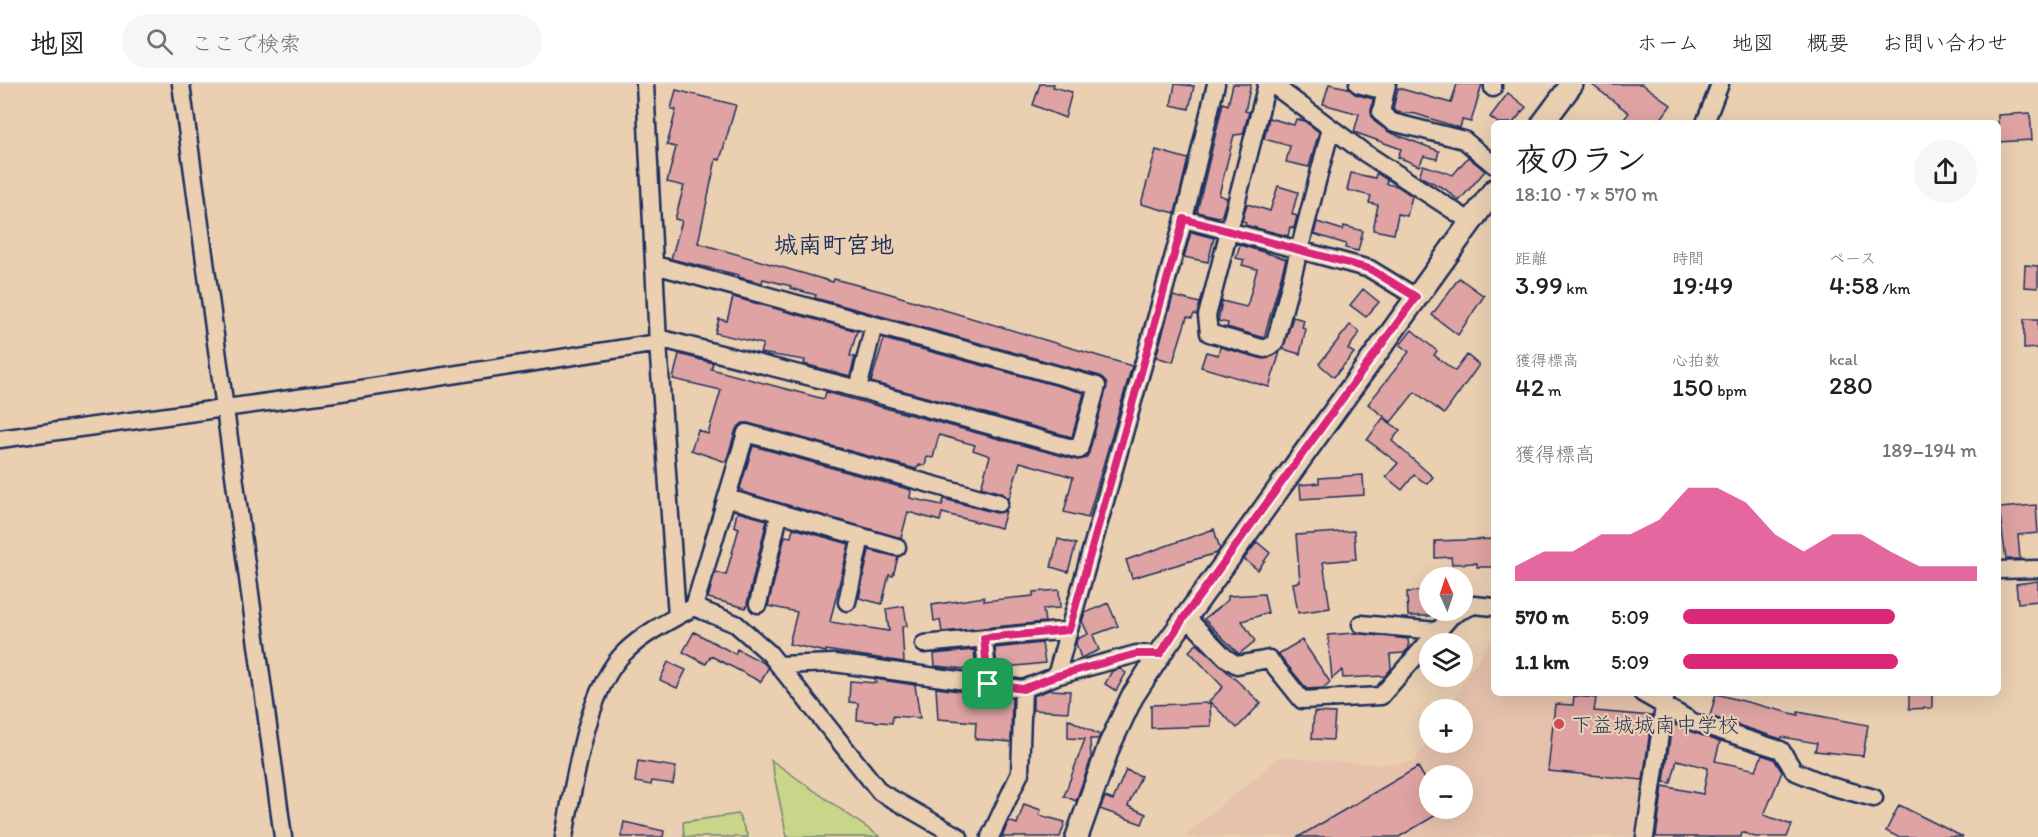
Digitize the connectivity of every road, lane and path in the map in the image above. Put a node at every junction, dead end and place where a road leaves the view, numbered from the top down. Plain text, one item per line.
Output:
1 (181, 84) edge
2 (645, 84) edge
3 (1216, 84) edge
4 (1267, 84) edge
5 (1272, 84) edge
6 (1358, 84) edge
7 (1572, 84) edge
8 (1720, 84) edge
9 (1386, 88) edge
10 (1545, 120) edge
11 (1706, 120) edge
12 (1331, 128) junction
13 (1491, 162) edge
14 (1491, 194) edge
15 (1184, 219) junction
16 (1471, 222) junction
17 (1229, 229) junction
18 (1299, 250) junction
19 (655, 265) junction
20 (1416, 297) junction
21 (874, 325) junction
22 (658, 340) junction
23 (858, 389) junction
24 (225, 408) junction
25 (0, 439) edge
26 (726, 498) junction
27 (999, 503) dead end
28 (779, 515) junction
29 (861, 537) junction
30 (897, 547) dead end
31 (2038, 569) edge
32 (2001, 570) edge
33 (847, 602) dead end
34 (758, 604) dead end
35 (1473, 605) edge
36 (694, 607) junction
37 (1491, 607) edge
38 (677, 616) junction
39 (1185, 616) junction
40 (1446, 621) edge
41 (1361, 624) dead end
42 (1069, 630) junction
43 (1437, 631) junction
44 (984, 638) junction
45 (924, 644) dead end
46 (1160, 654) junction
47 (779, 665) junction
48 (1056, 676) junction
49 (988, 684) junction
50 (1023, 689) junction
51 (1665, 700) edge
52 (1874, 798) dead end
53 (283, 837) edge
54 (564, 837) edge
55 (959, 837) edge
56 (990, 837) edge
57 (1077, 837) edge
58 (1645, 837) edge

1 - 24 street
2 - 19 street
3 - 15 street
4 - 17 street
5 - 12 street
6 - 9 street
7 - 10 street
8 - 11 street
9 - 13 street
12 - 16 street
12 - 18 street
14 - 16 street
15 - 17 street
15 - 42 street
16 - 20 street
17 - 18 street
17 - 18 street
18 - 20 street
19 - 21 street
19 - 22 street
20 - 39 street
21 - 23 street
21 - 23 street
22 - 23 street
22 - 24 street
22 - 38 street
24 - 25 street
24 - 53 street
26 - 27 street
26 - 28 street
26 - 36 street
28 - 29 street
28 - 34 street
29 - 30 street
29 - 33 street
31 - 32 street
35 - 37 street
36 - 38 street
36 - 47 street
38 - 54 street
39 - 43 street
39 - 46 street
40 - 43 street
41 - 43 street
42 - 44 street
42 - 48 street
44 - 45 street
44 - 49 street
46 - 48 street
46 - 57 street
47 - 49 street
47 - 55 street
48 - 50 street
49 - 50 street
50 - 56 street
51 - 52 street
51 - 58 street

